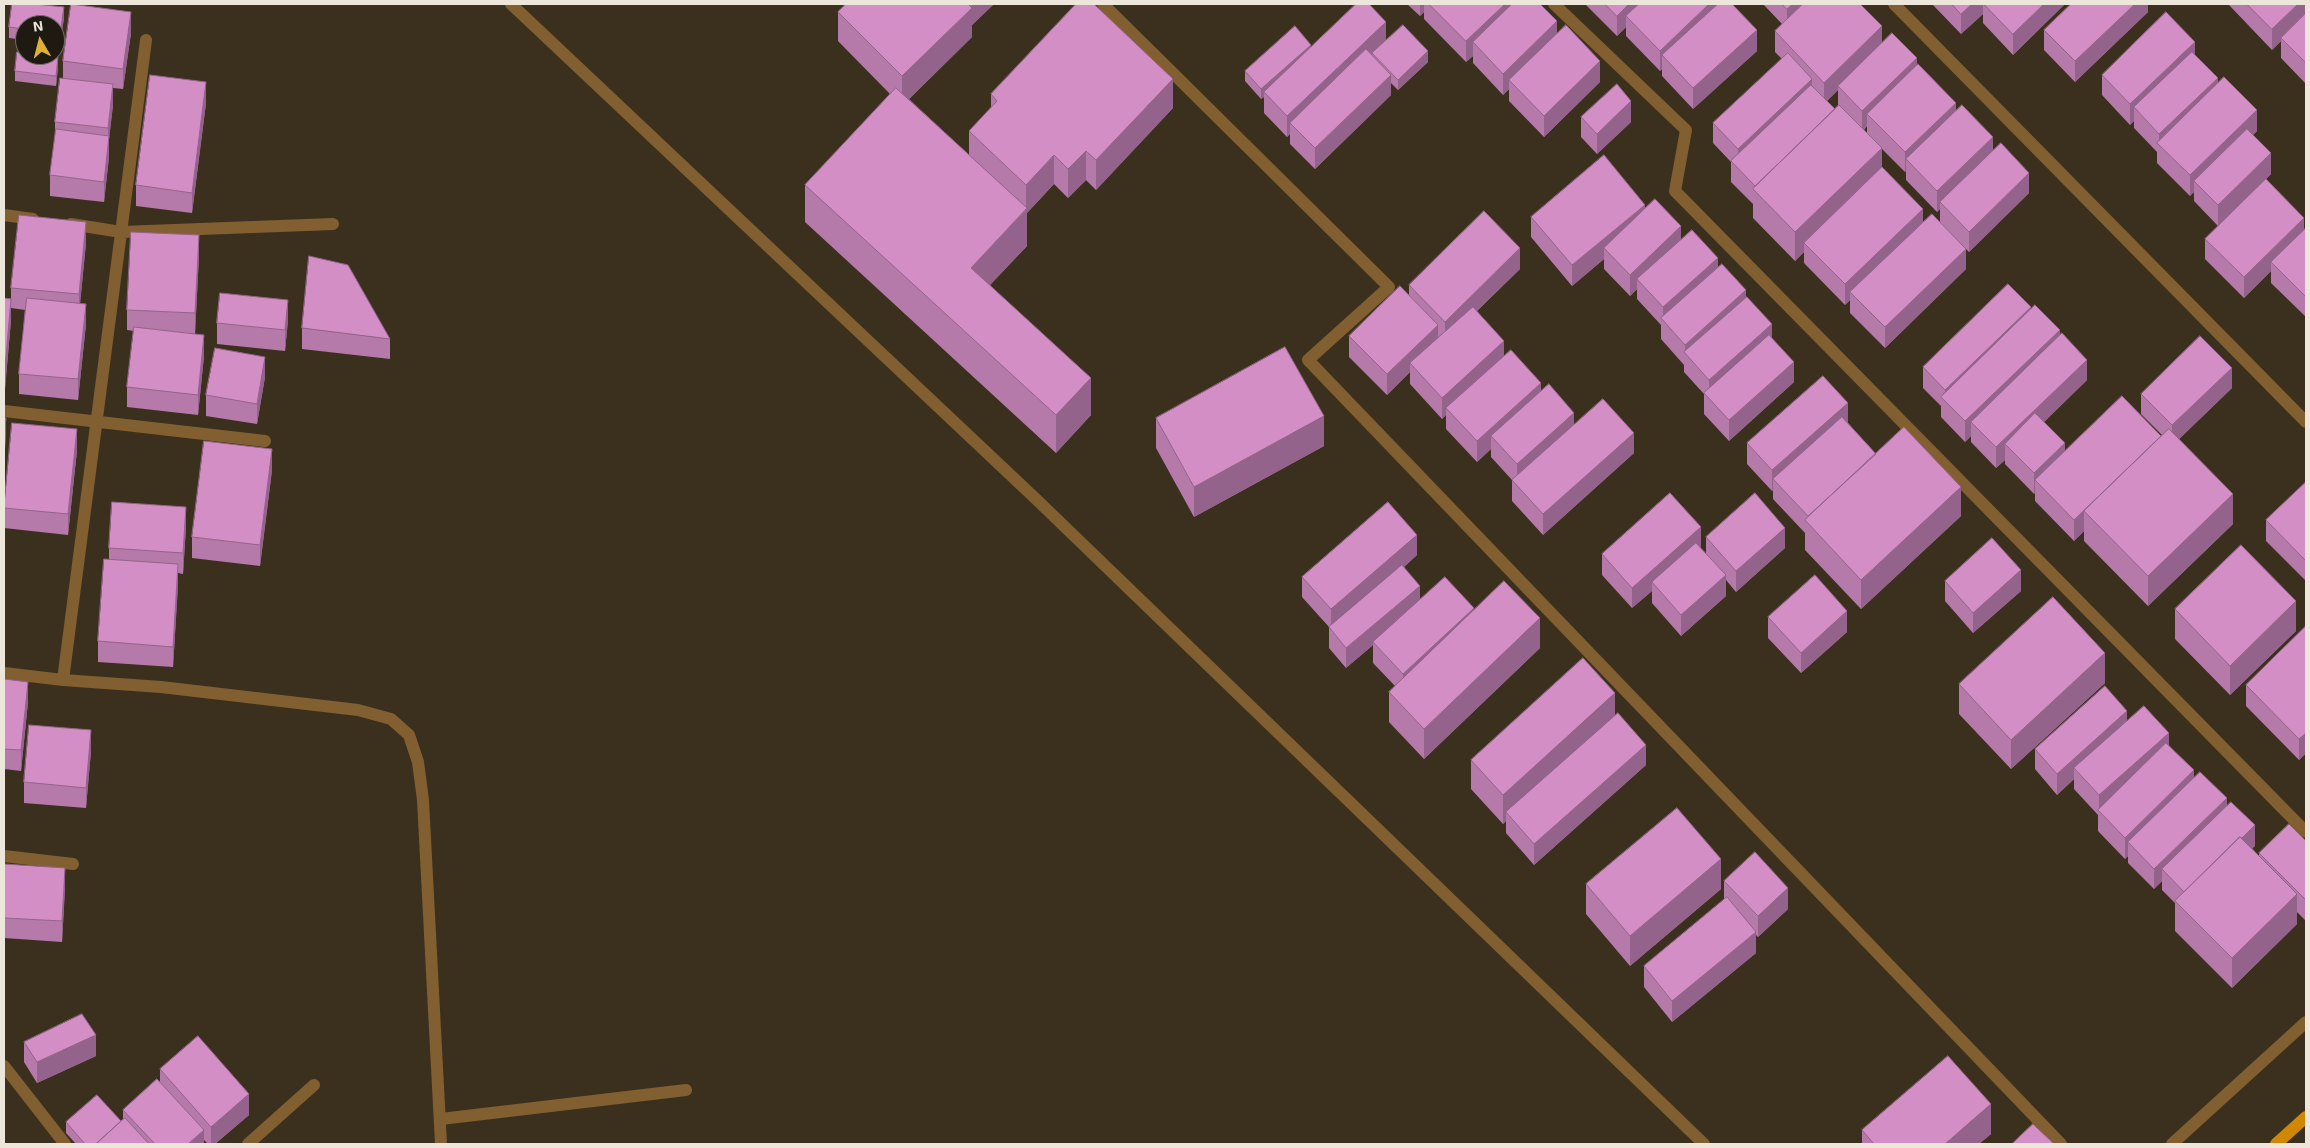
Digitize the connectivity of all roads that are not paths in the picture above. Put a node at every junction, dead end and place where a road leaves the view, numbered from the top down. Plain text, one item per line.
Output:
1 (512, 4) edge
2 (1103, 4) edge
3 (1554, 4) edge
4 (1894, 4) edge
5 (146, 40) dead end
6 (4, 215) edge
7 (43, 220) edge
8 (62, 223) edge
9 (333, 224) dead end
10 (121, 232) junction
11 (4, 411) edge
12 (96, 422) junction
13 (2306, 422) edge
14 (265, 441) dead end
15 (4, 673) edge
16 (63, 680) junction
17 (2306, 832) edge
18 (4, 856) edge
19 (73, 864) dead end
20 (2306, 1022) edge
21 (4, 1066) edge
22 (314, 1085) dead end
23 (686, 1090) dead end
24 (2306, 1117) edge
25 (441, 1119) junction
26 (65, 1144) edge
27 (248, 1144) edge
28 (441, 1144) edge
29 (1704, 1144) edge
30 (2062, 1144) edge
31 (2172, 1144) edge
32 (2276, 1144) edge

1 - 29 street
2 - 30 street
3 - 17 street
4 - 13 street
5 - 10 street
6 - 7 street
8 - 10 street
9 - 10 street
10 - 12 street
11 - 12 street
12 - 14 street
12 - 16 street
15 - 16 street
16 - 25 street
18 - 19 street
20 - 31 street
21 - 26 street
22 - 27 street
23 - 25 street
24 - 32 main road
25 - 28 street

